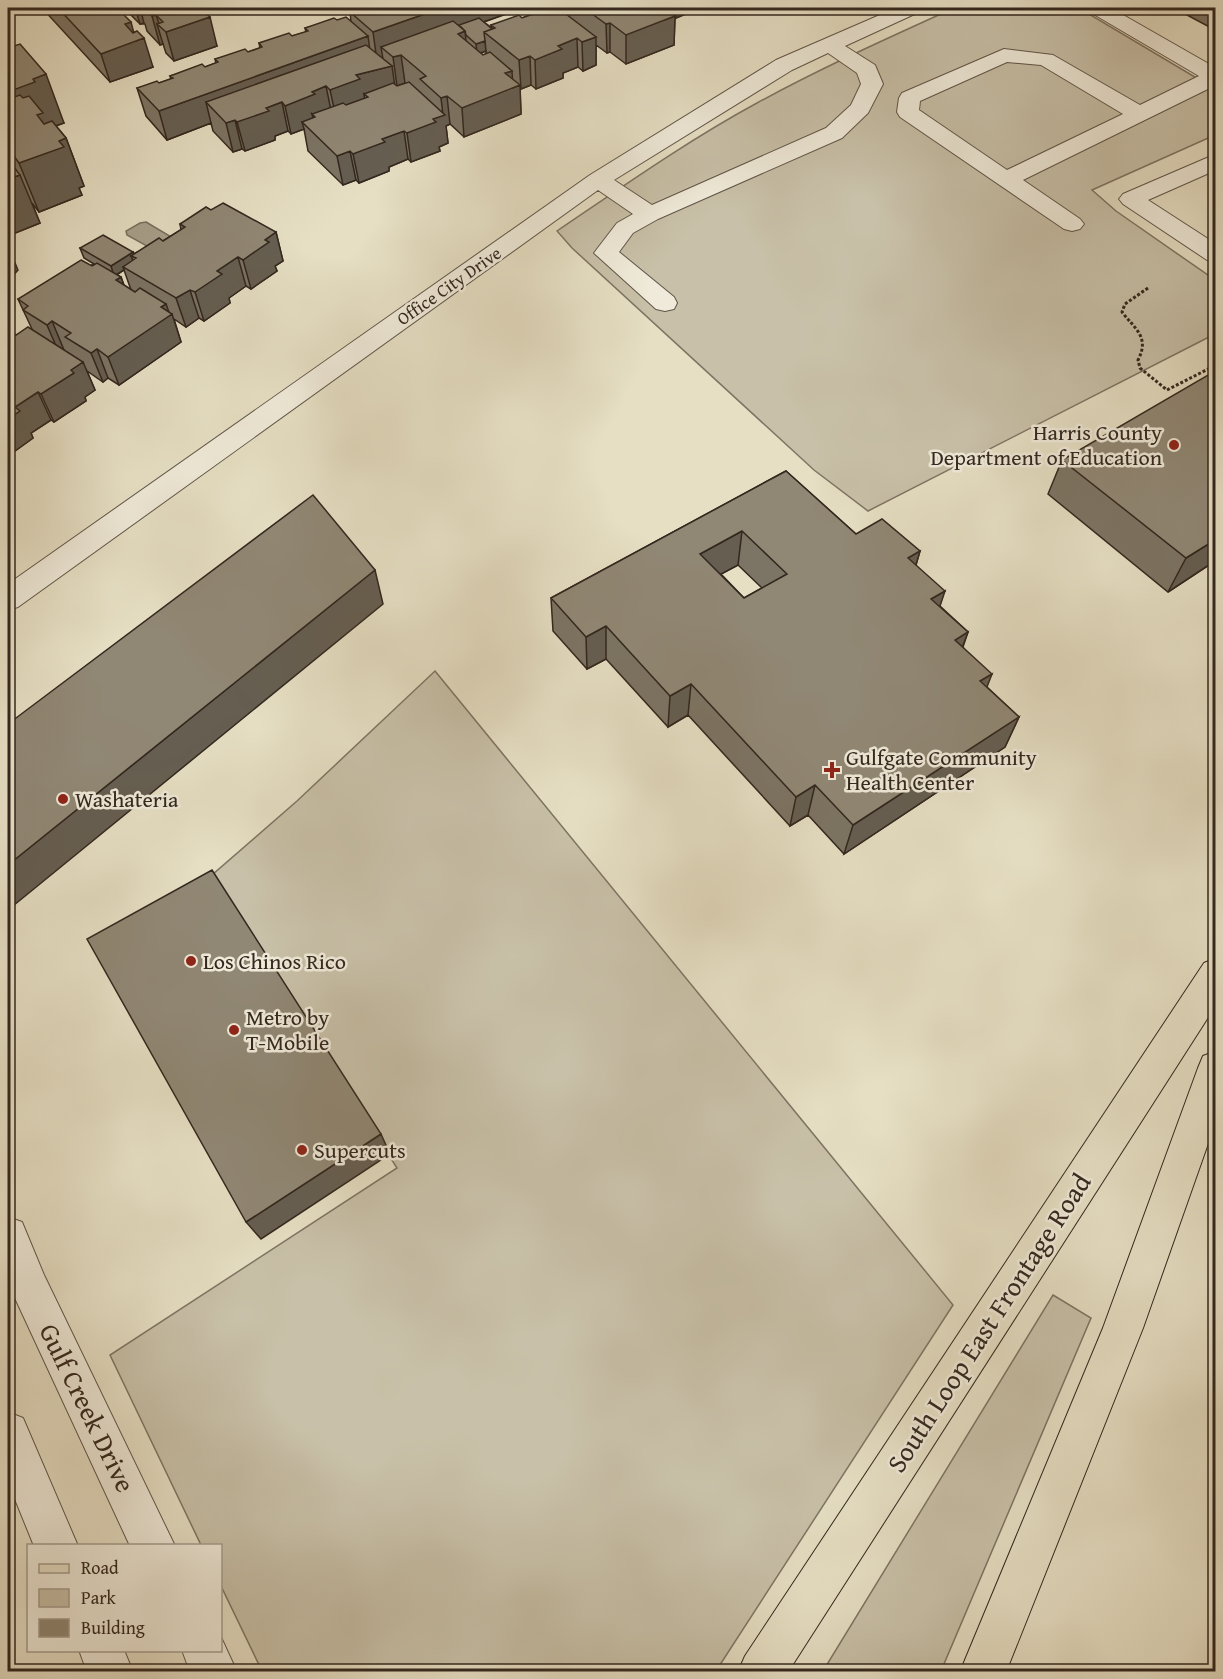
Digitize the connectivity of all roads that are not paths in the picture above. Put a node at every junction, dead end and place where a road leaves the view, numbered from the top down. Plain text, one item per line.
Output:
1 (912, 8) edge
2 (1097, 8) edge
3 (830, 45) junction
4 (1215, 77) edge
5 (1139, 114) junction
6 (1215, 161) edge
7 (1006, 179) junction
8 (597, 180) junction
9 (650, 214) junction
10 (1072, 224) dead end
11 (1215, 255) edge
12 (664, 303) dead end
13 (8, 599) edge
14 (1215, 974) edge
15 (1215, 1068) edge
16 (8, 1236) edge
17 (8, 1433) edge
18 (56, 1544) edge
19 (153, 1544) edge
20 (102, 1652) edge
21 (205, 1652) edge
22 (110, 1671) edge
23 (214, 1671) edge
24 (761, 1671) edge
25 (983, 1671) edge

1 - 3 street, Office City Drive
2 - 4 street
3 - 8 street, Office City Drive
3 - 9 street
4 - 5 street
5 - 7 street
5 - 7 street
6 - 11 street
7 - 10 street
8 - 9 street
8 - 13 street, Office City Drive
9 - 12 street
14 - 24 main road, South Loop East Frontage Road
15 - 25 main road
16 - 19 street, Gulf Creek Drive
17 - 18 street
20 - 22 street
21 - 23 street

